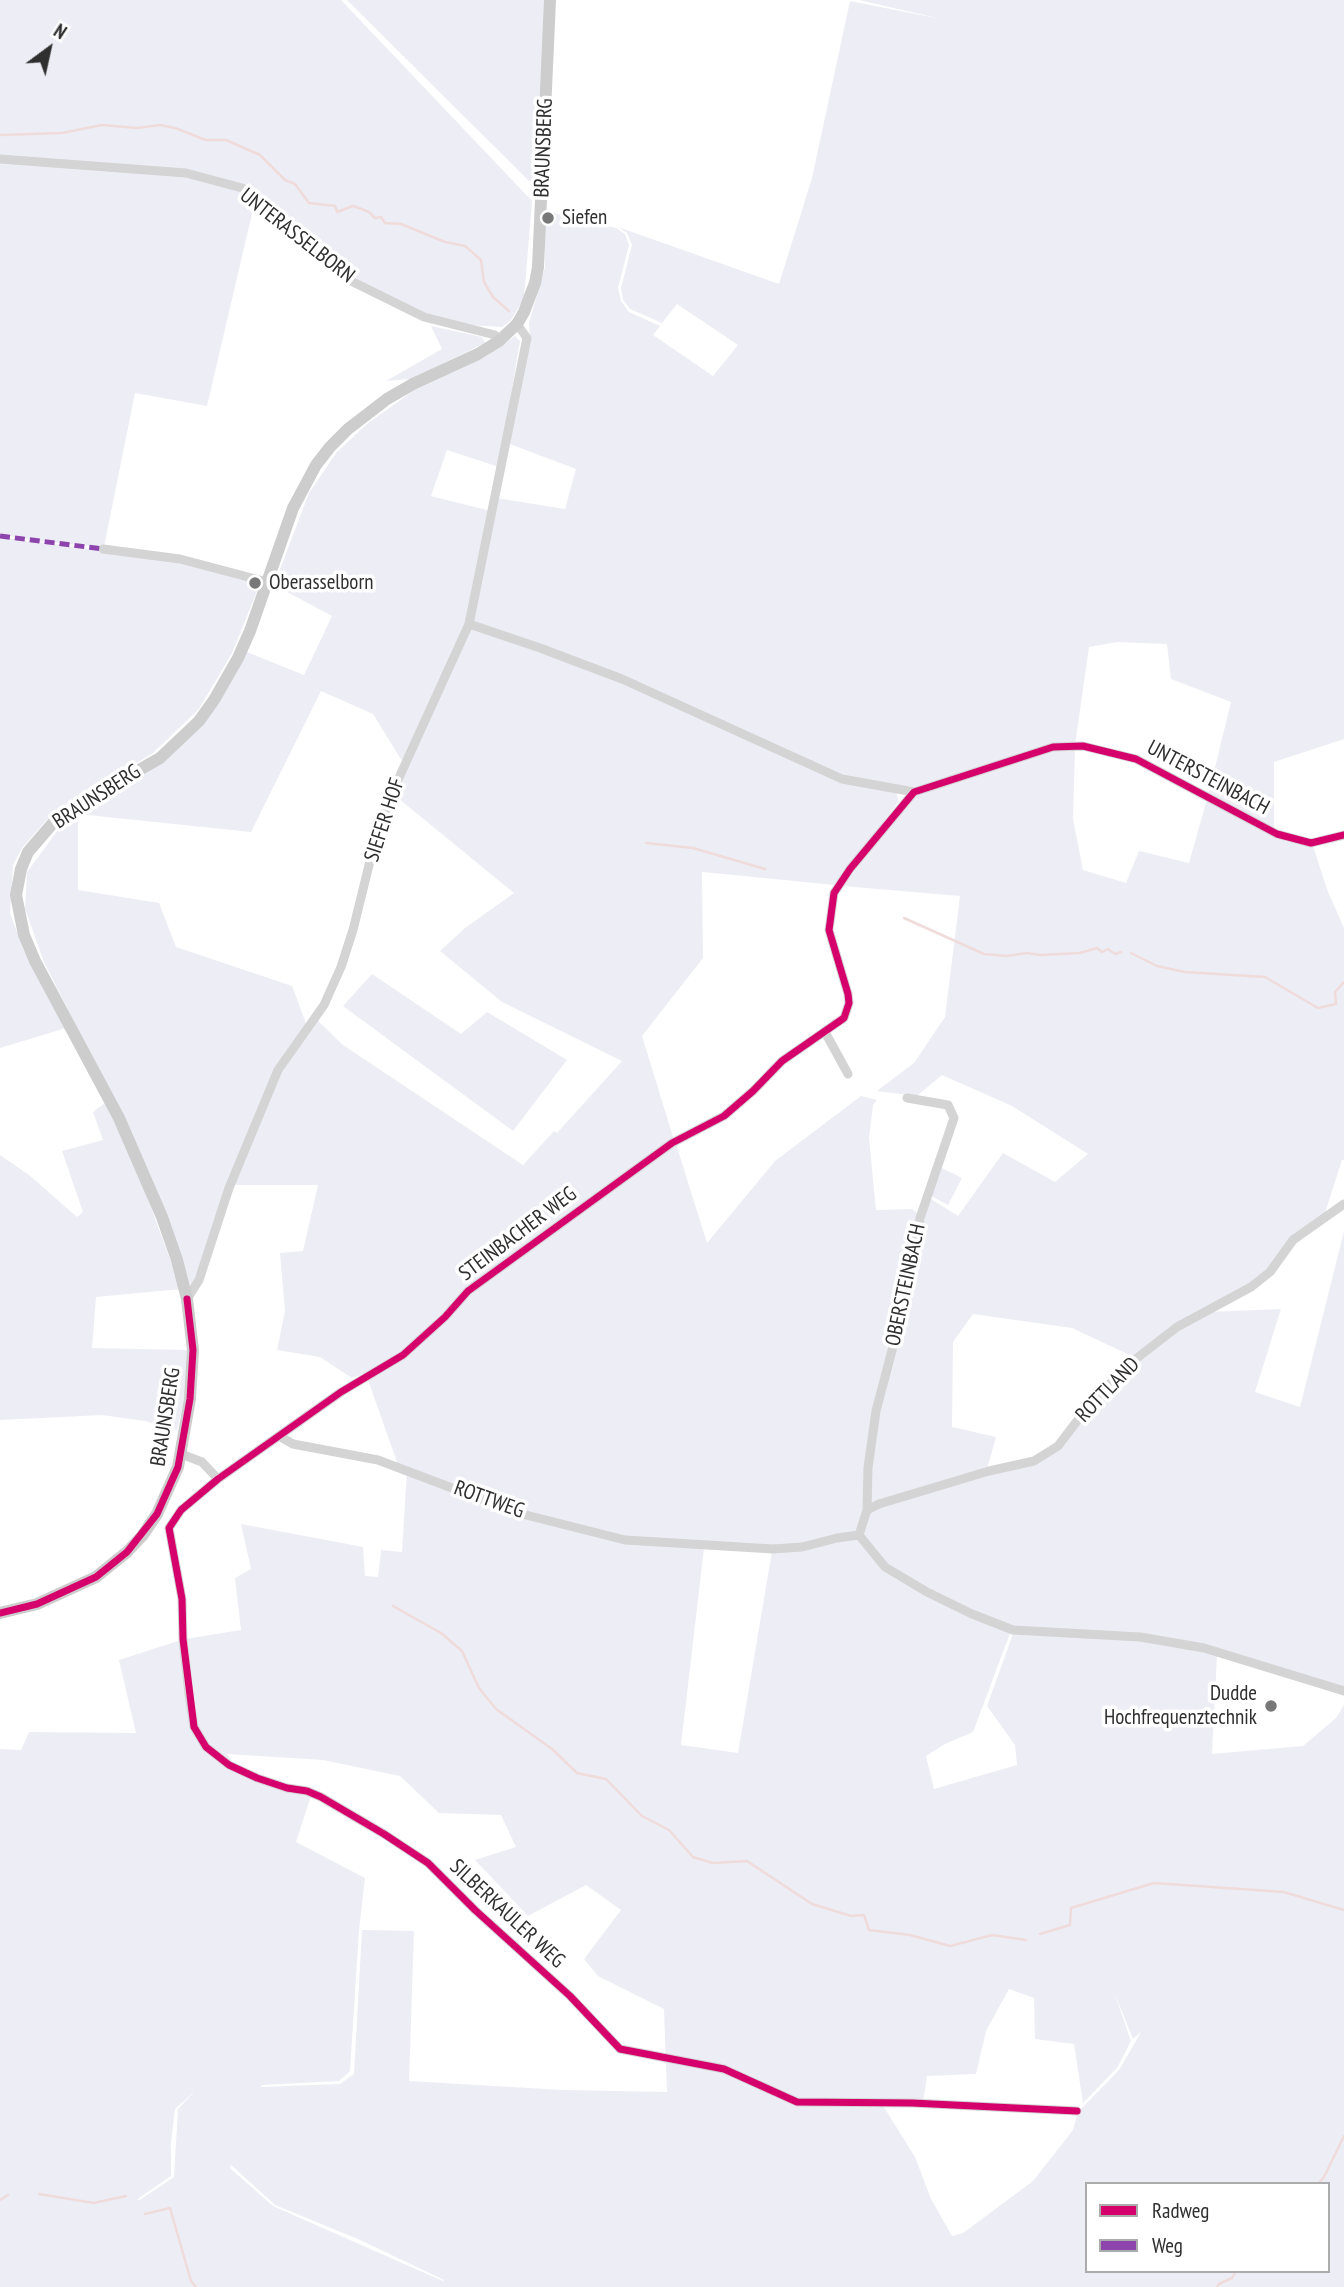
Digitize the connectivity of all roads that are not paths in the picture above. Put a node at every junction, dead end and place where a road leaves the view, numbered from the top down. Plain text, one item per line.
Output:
1 (550, 0) edge
2 (0, 159) edge
3 (517, 324) junction
4 (499, 341) junction
5 (103, 549) dead end
6 (267, 582) junction
7 (469, 624) junction
8 (914, 792) junction
9 (1344, 835) edge
10 (825, 1032) junction
11 (848, 1073) dead end
12 (908, 1098) dead end
13 (1344, 1204) edge
14 (187, 1299) junction
15 (279, 1436) junction
16 (181, 1454) junction
17 (218, 1479) junction
18 (181, 1510) junction
19 (867, 1510) junction
20 (157, 1514) junction
21 (859, 1535) junction
22 (0, 1614) edge
23 (1344, 1691) edge
24 (1077, 2112) dead end

1 - 3 main road, BRAUNSBERG
2 - 4 street, UNTERASSELBORN
3 - 4 main road, BRAUNSBERG
3 - 7 street, SIEFER HOF
4 - 6 main road, BRAUNSBERG
5 - 6 street
6 - 14 main road, BRAUNSBERG
7 - 8 street
7 - 14 street, SIEFER HOF
8 - 9 street, UNTERSTEINBACH
8 - 10 street
10 - 11 street
10 - 15 street, STEINBACHER WEG
12 - 19 street, OBERSTEINBACH
13 - 19 street, ROTTLAND
14 - 16 main road, BRAUNSBERG
15 - 17 street, STEINBACHER WEG
15 - 21 street, ROTTWEG
16 - 17 street
16 - 20 main road, BRAUNSBERG
17 - 18 street
18 - 20 street
18 - 24 street, SILBERKAULER WEG
19 - 21 street
20 - 22 main road, BRAUNSBERG
21 - 23 street

